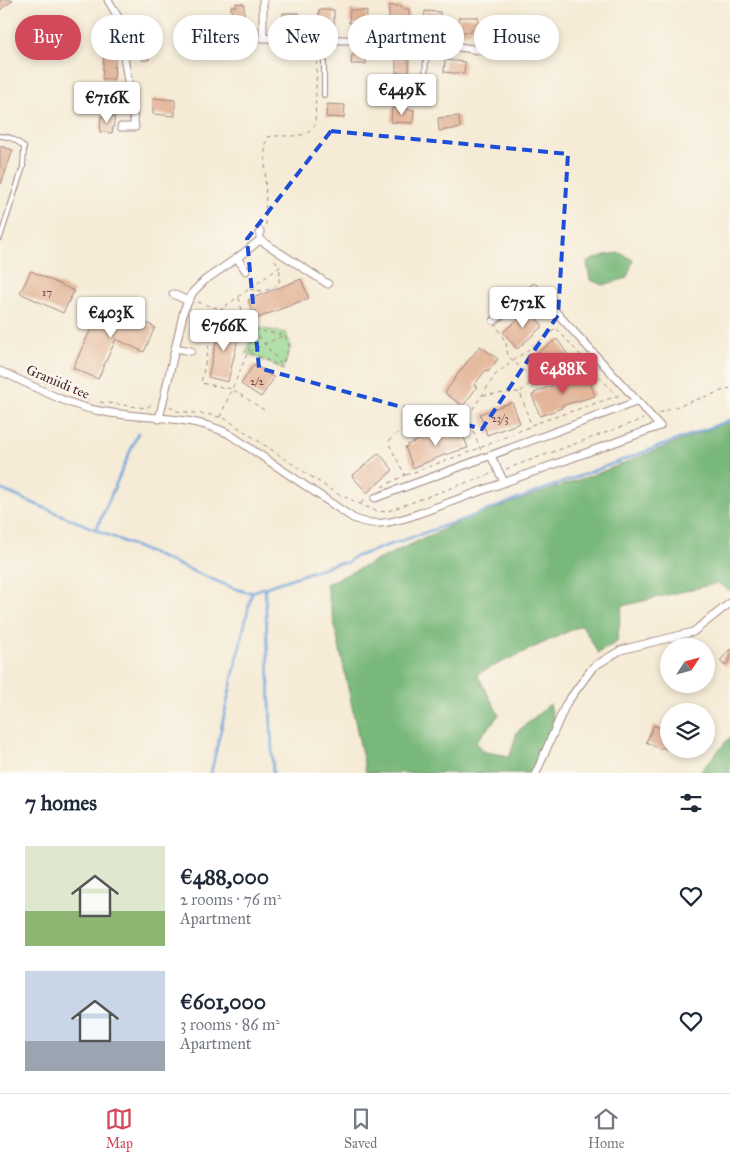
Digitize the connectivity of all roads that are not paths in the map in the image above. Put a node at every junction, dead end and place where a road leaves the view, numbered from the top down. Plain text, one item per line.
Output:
1 (108, 0) edge
2 (263, 0) edge
3 (268, 38) edge
4 (322, 60) edge
5 (426, 60) edge
6 (324, 94) dead end
7 (424, 94) dead end
8 (121, 127) dead end
9 (0, 136) edge
10 (260, 232) dead end
11 (0, 238) edge
12 (260, 240) junction
13 (237, 258) junction
14 (246, 271) dead end
15 (328, 284) dead end
16 (173, 294) dead end
17 (192, 301) junction
18 (494, 322) road end
19 (175, 348) junction
20 (191, 351) dead end
21 (0, 371) edge
22 (636, 402) junction
23 (159, 419) junction
24 (487, 457) junction
25 (504, 482) junction
26 (373, 497) road end
27 (730, 603) edge
28 (536, 773) edge

1 - 8 street
2 - 3 street
4 - 6 lane
5 - 7 lane
9 - 11 lane
10 - 12 street
12 - 13 street
12 - 15 street
13 - 14 street
13 - 17 street
16 - 17 street
17 - 19 street
18 - 22 street
19 - 20 street
19 - 23 street
21 - 23 street, Graniidi tee
22 - 24 street
22 - 25 street, Graniidi tee
23 - 25 street, Graniidi tee
24 - 25 street
24 - 26 street
27 - 28 street

